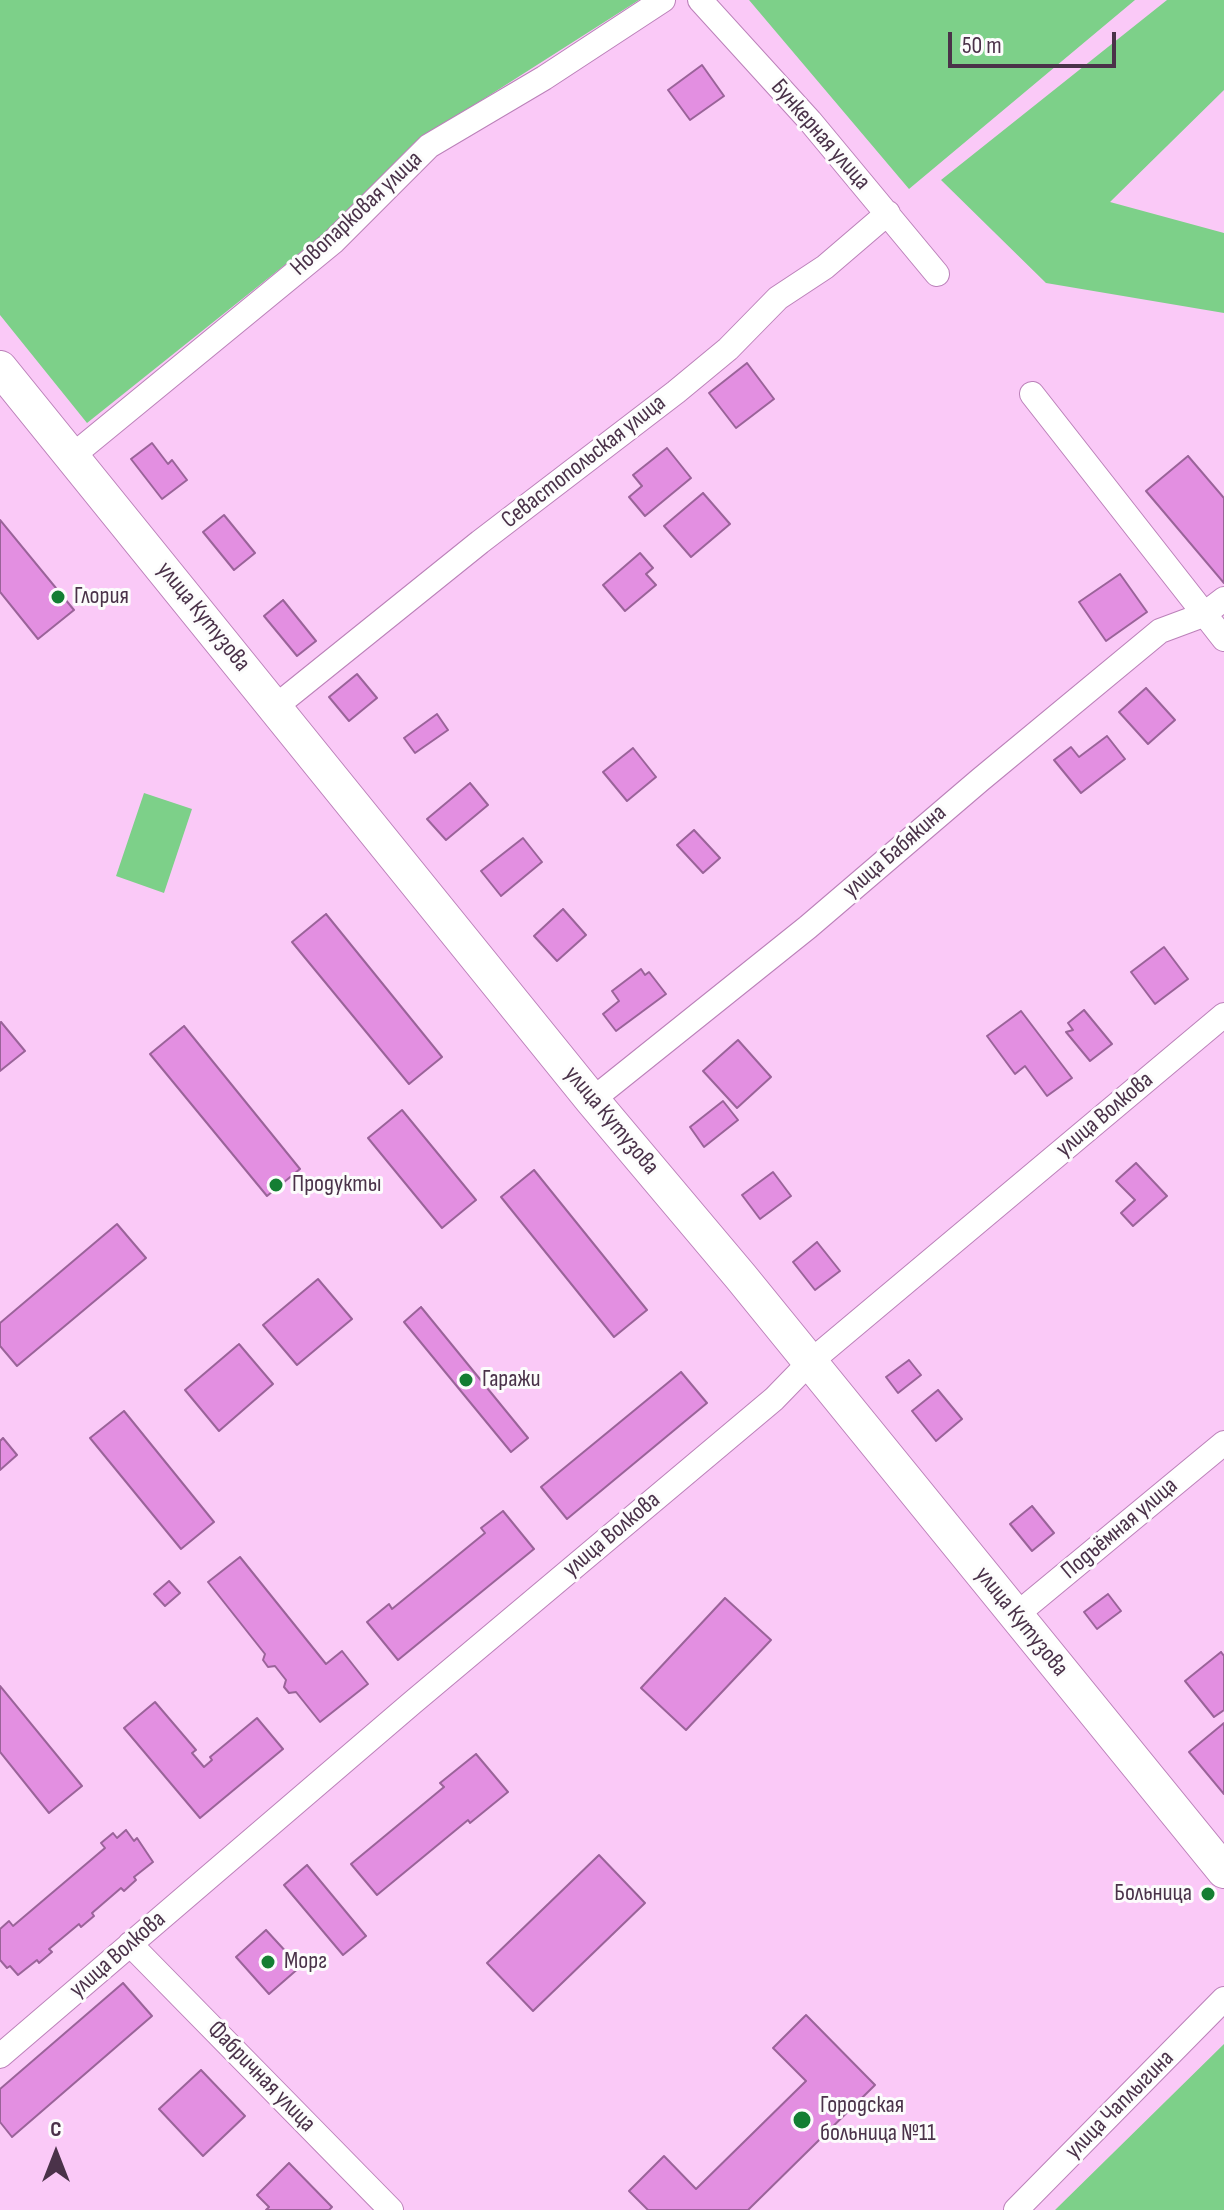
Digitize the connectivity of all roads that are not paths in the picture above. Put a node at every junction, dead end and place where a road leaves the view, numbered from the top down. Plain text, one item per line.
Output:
1 (663, 0) edge
2 (700, 0) edge
3 (888, 213) junction
4 (937, 274) dead end
5 (0, 368) edge
6 (1032, 394) dead end
7 (71, 457) junction
8 (1224, 599) edge
9 (1203, 615) junction
10 (1224, 639) edge
11 (275, 707) junction
12 (1224, 1015) edge
13 (592, 1100) junction
14 (809, 1363) junction
15 (1224, 1443) edge
16 (1016, 1615) junction
17 (1221, 1861) edge
18 (130, 1944) junction
19 (1224, 1999) edge
20 (0, 2056) edge
21 (391, 2210) edge
22 (1016, 2210) edge

1 - 7 street, Новопарковая улица
2 - 3 street, Бункерная улица
3 - 4 street, Бункерная улица
3 - 11 street, Севастопольская улица
5 - 7 main road, улица Кутузова
6 - 9 street
7 - 11 main road, улица Кутузова
8 - 9 street, улица Бабякина
9 - 10 street
9 - 13 street, улица Бабякина
11 - 13 main road, улица Кутузова
12 - 14 street, улица Волкова
13 - 14 main road, улица Кутузова
14 - 16 main road, улица Кутузова
14 - 18 street, улица Волкова
15 - 16 street, Подъёмная улица
16 - 17 main road, улица Кутузова
18 - 20 street, улица Волкова
18 - 21 street, Фабричная улица
19 - 22 street, улица Чаплыгина

